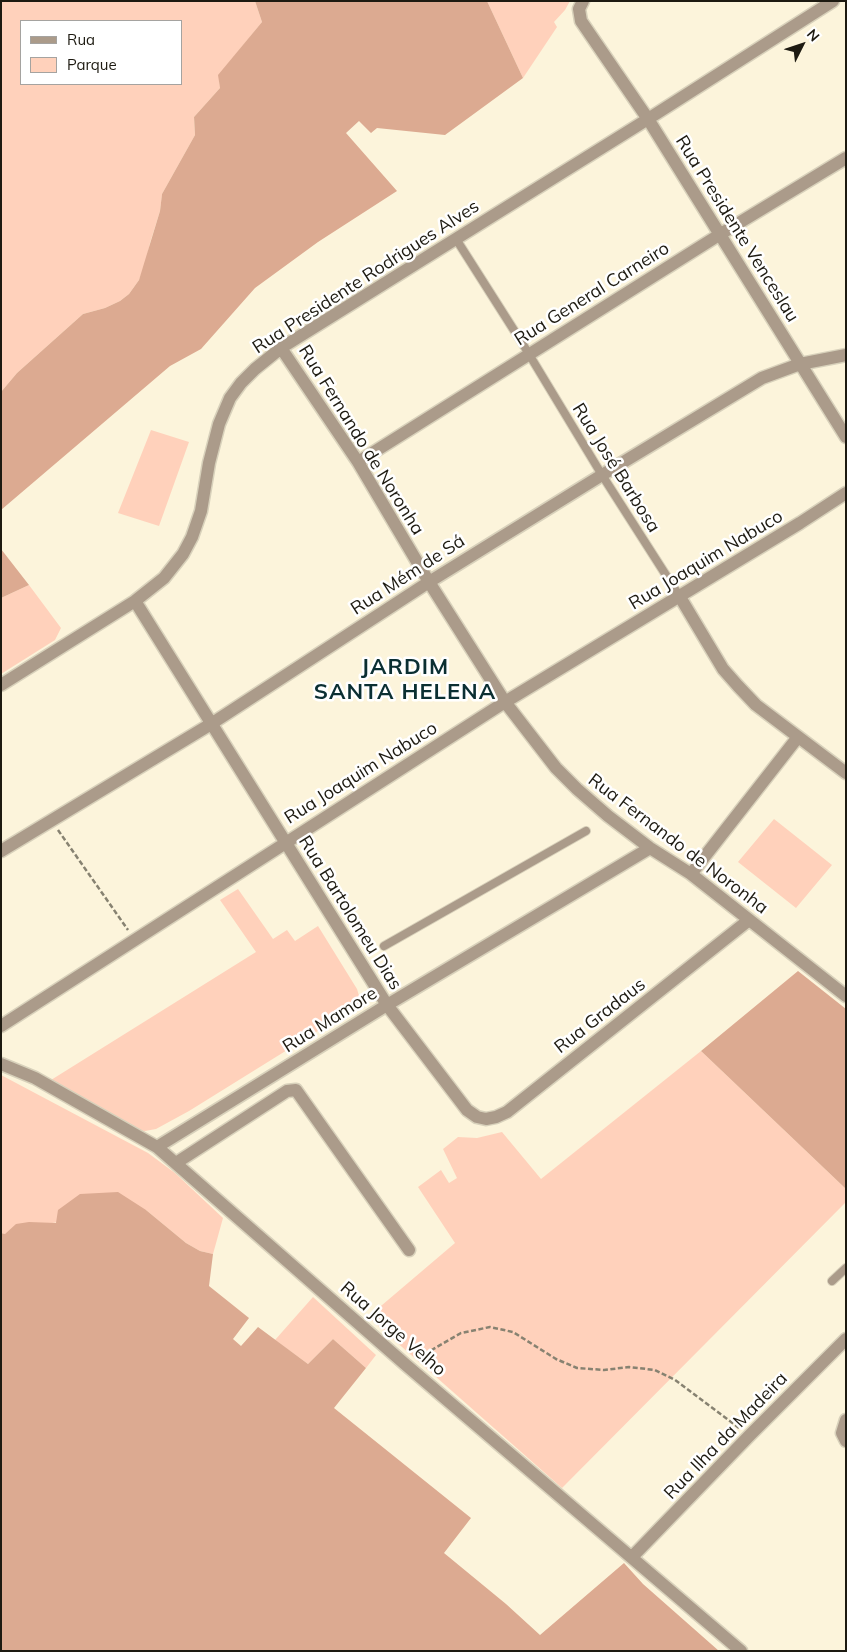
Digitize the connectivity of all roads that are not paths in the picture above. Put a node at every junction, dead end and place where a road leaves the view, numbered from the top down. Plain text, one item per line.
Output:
1 (583, 1) edge
2 (833, 1) edge
3 (648, 119) junction
4 (846, 158) edge
5 (719, 235) junction
6 (456, 239) junction
7 (281, 348) junction
8 (529, 354) junction
9 (846, 355) edge
10 (800, 364) junction
11 (846, 437) edge
12 (358, 462) junction
13 (602, 475) junction
14 (846, 493) edge
15 (429, 582) junction
16 (680, 597) junction
17 (134, 601) junction
18 (1, 685) edge
19 (505, 702) junction
20 (211, 724) junction
21 (798, 737) junction
22 (846, 773) edge
23 (586, 830) dead end
24 (285, 842) junction
25 (650, 848) junction
26 (1, 851) edge
27 (691, 874) junction
28 (749, 920) junction
29 (384, 946) dead end
30 (846, 996) edge
31 (387, 1005) junction
32 (1, 1026) edge
33 (1, 1064) edge
34 (467, 1110) joint
35 (157, 1147) junction
36 (176, 1163) junction
37 (410, 1250) dead end
38 (846, 1268) edge
39 (832, 1281) dead end
40 (846, 1339) edge
41 (846, 1420) edge
42 (846, 1441) edge
43 (632, 1557) junction
44 (741, 1651) edge

1 - 3 street, Rua Presidente Venceslau
2 - 3 street, Rua Presidente Rodrigues Alves
3 - 5 street, Rua Presidente Venceslau
3 - 6 street, Rua Presidente Rodrigues Alves
4 - 5 street, Rua General Carneiro
5 - 8 street, Rua General Carneiro
5 - 10 street, Rua Presidente Venceslau
6 - 7 street, Rua Presidente Rodrigues Alves
6 - 8 lane, Rua José Barbosa
7 - 12 street, Rua Fernando de Noronha
7 - 17 street, Rua Presidente Rodrigues Alves
8 - 12 street, Rua General Carneiro
8 - 13 lane, Rua José Barbosa
9 - 10 street, Rua Mém de Sá
10 - 11 street, Rua Presidente Venceslau
10 - 13 street, Rua Mém de Sá
12 - 15 street, Rua Fernando de Noronha
13 - 15 street, Rua Mém de Sá
13 - 16 lane, Rua José Barbosa
14 - 16 street, Rua Joaquim Nabuco
15 - 19 street, Rua Fernando de Noronha
15 - 20 street, Rua Mém de Sá
16 - 19 street, Rua Joaquim Nabuco
16 - 21 street
17 - 18 street, Rua Presidente Rodrigues Alves
17 - 20 street, Rua Bartolomeu Dias
19 - 24 street, Rua Joaquim Nabuco
19 - 25 street, Rua Fernando de Noronha
20 - 24 street, Rua Bartolomeu Dias
20 - 26 street, Rua Mém de Sá
21 - 22 street
21 - 27 street
23 - 29 lane
24 - 31 street, Rua Bartolomeu Dias
24 - 32 street, Rua Joaquim Nabuco
25 - 27 street, Rua Fernando de Noronha
25 - 31 street, Rua Mamore
27 - 28 street, Rua Fernando de Noronha
28 - 30 street, Rua Fernando de Noronha
28 - 34 street, Rua Gradaus
31 - 34 street, Rua Bartolomeu Dias
31 - 35 street, Rua Mamore
33 - 35 street, Rua Jorge Velho
35 - 36 street, Rua Jorge Velho
36 - 37 street
36 - 43 street, Rua Jorge Velho
38 - 39 lane
40 - 43 street, Rua Ilha da Madeira
41 - 42 street
43 - 44 street, Rua Jorge Velho

